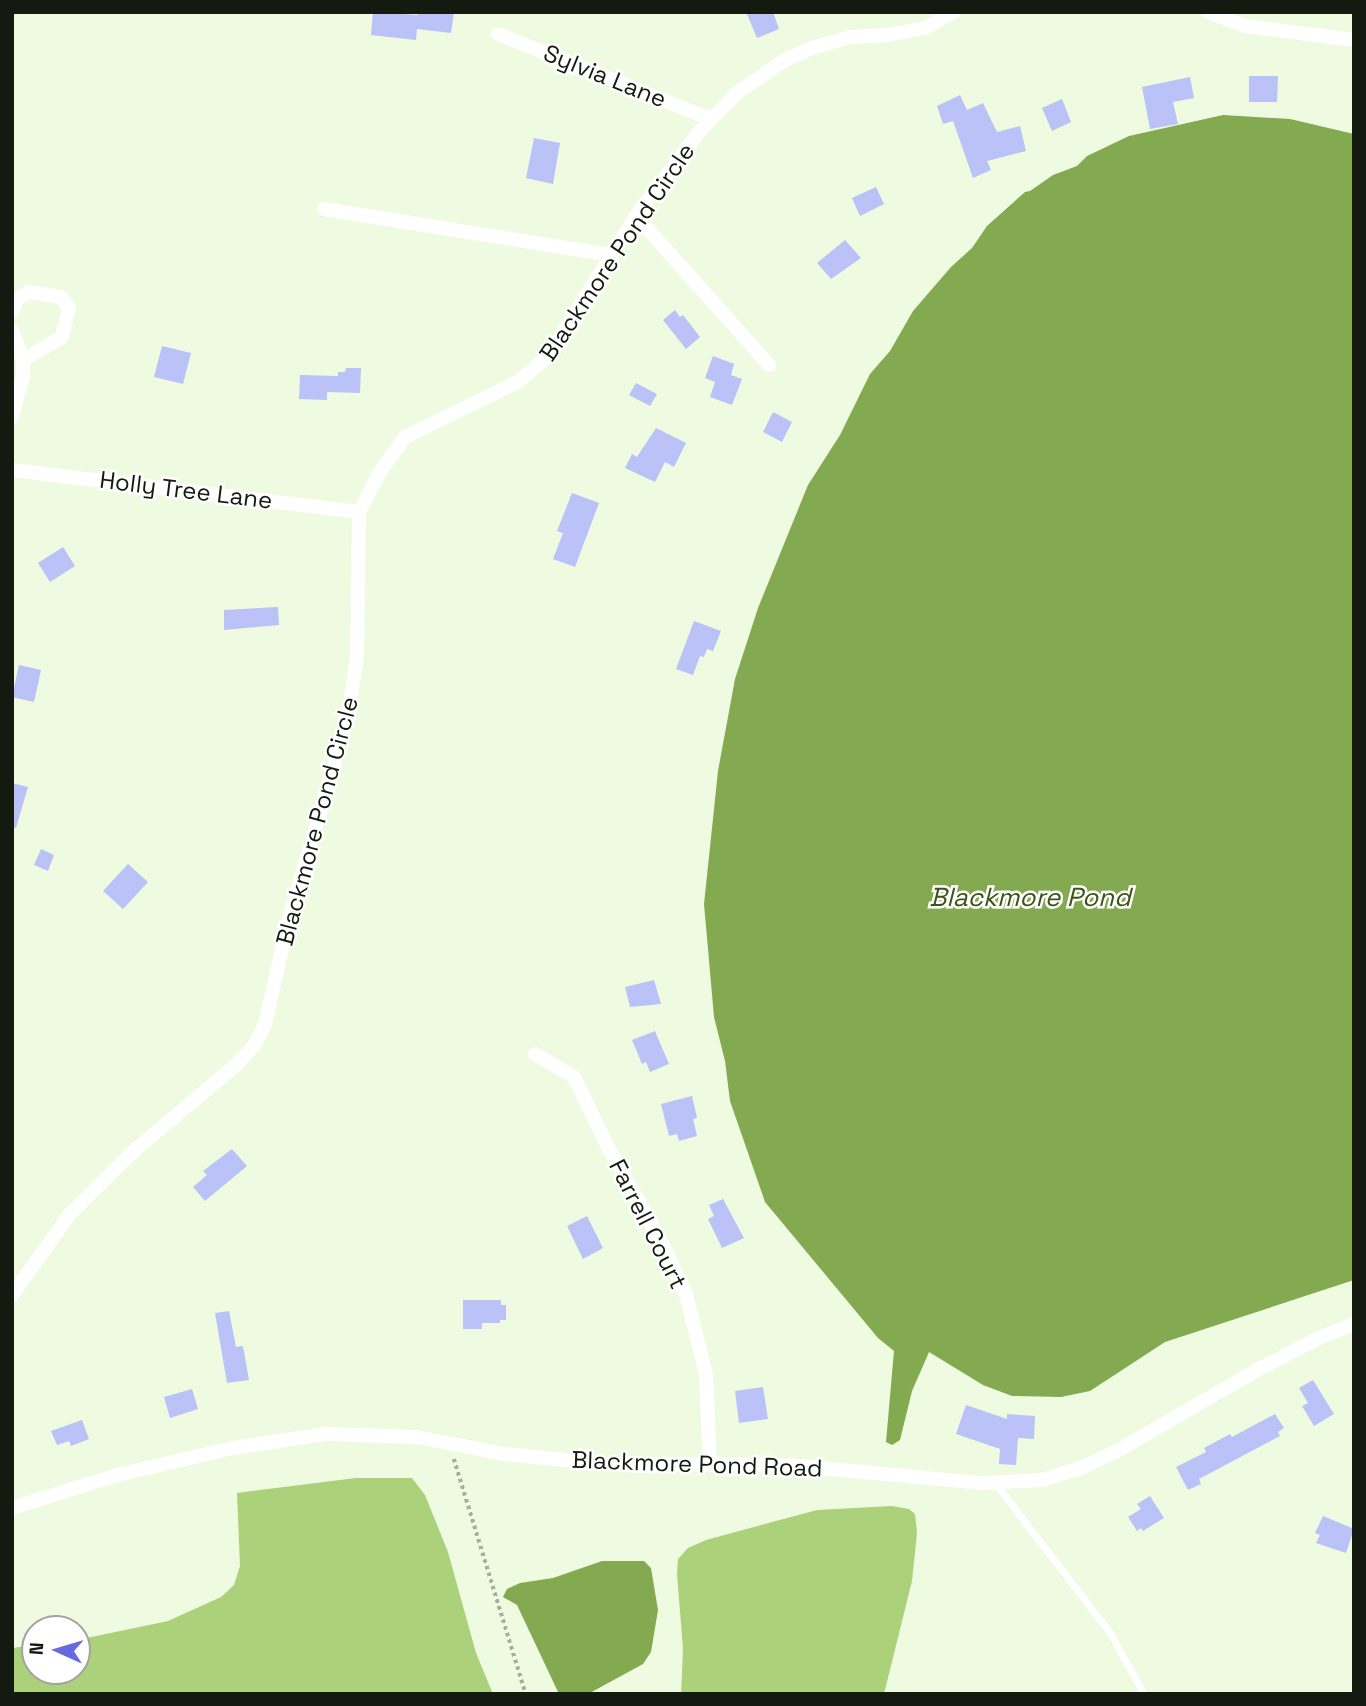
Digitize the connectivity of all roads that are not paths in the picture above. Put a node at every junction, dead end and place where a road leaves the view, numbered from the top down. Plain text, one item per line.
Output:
1 (954, 12) edge
2 (1208, 12) edge
3 (498, 34) dead end
4 (1354, 40) edge
5 (711, 119) junction
6 (324, 209) dead end
7 (636, 216) junction
8 (612, 255) junction
9 (12, 312) edge
10 (12, 330) edge
11 (23, 360) junction
12 (769, 365) dead end
13 (12, 416) edge
14 (12, 470) edge
15 (359, 512) junction
16 (535, 1054) dead end
17 (12, 1295) edge
18 (1354, 1324) edge
19 (710, 1464) junction
20 (995, 1482) junction
21 (12, 1508) edge
22 (1143, 1694) edge

1 - 5 street, Blackmore Pond Circle
2 - 4 street
3 - 5 street, Sylvia Lane
5 - 7 street, Blackmore Pond Circle
6 - 8 street
7 - 8 street, Blackmore Pond Circle
7 - 12 street
8 - 15 street, Blackmore Pond Circle
9 - 11 street
10 - 11 street
11 - 13 street
14 - 15 street, Holly Tree Lane
15 - 17 street, Blackmore Pond Circle
16 - 19 street, Farrell Court
18 - 20 street, Blackmore Pond Road
19 - 20 street, Blackmore Pond Road
19 - 21 street, Blackmore Pond Road
20 - 22 lane

